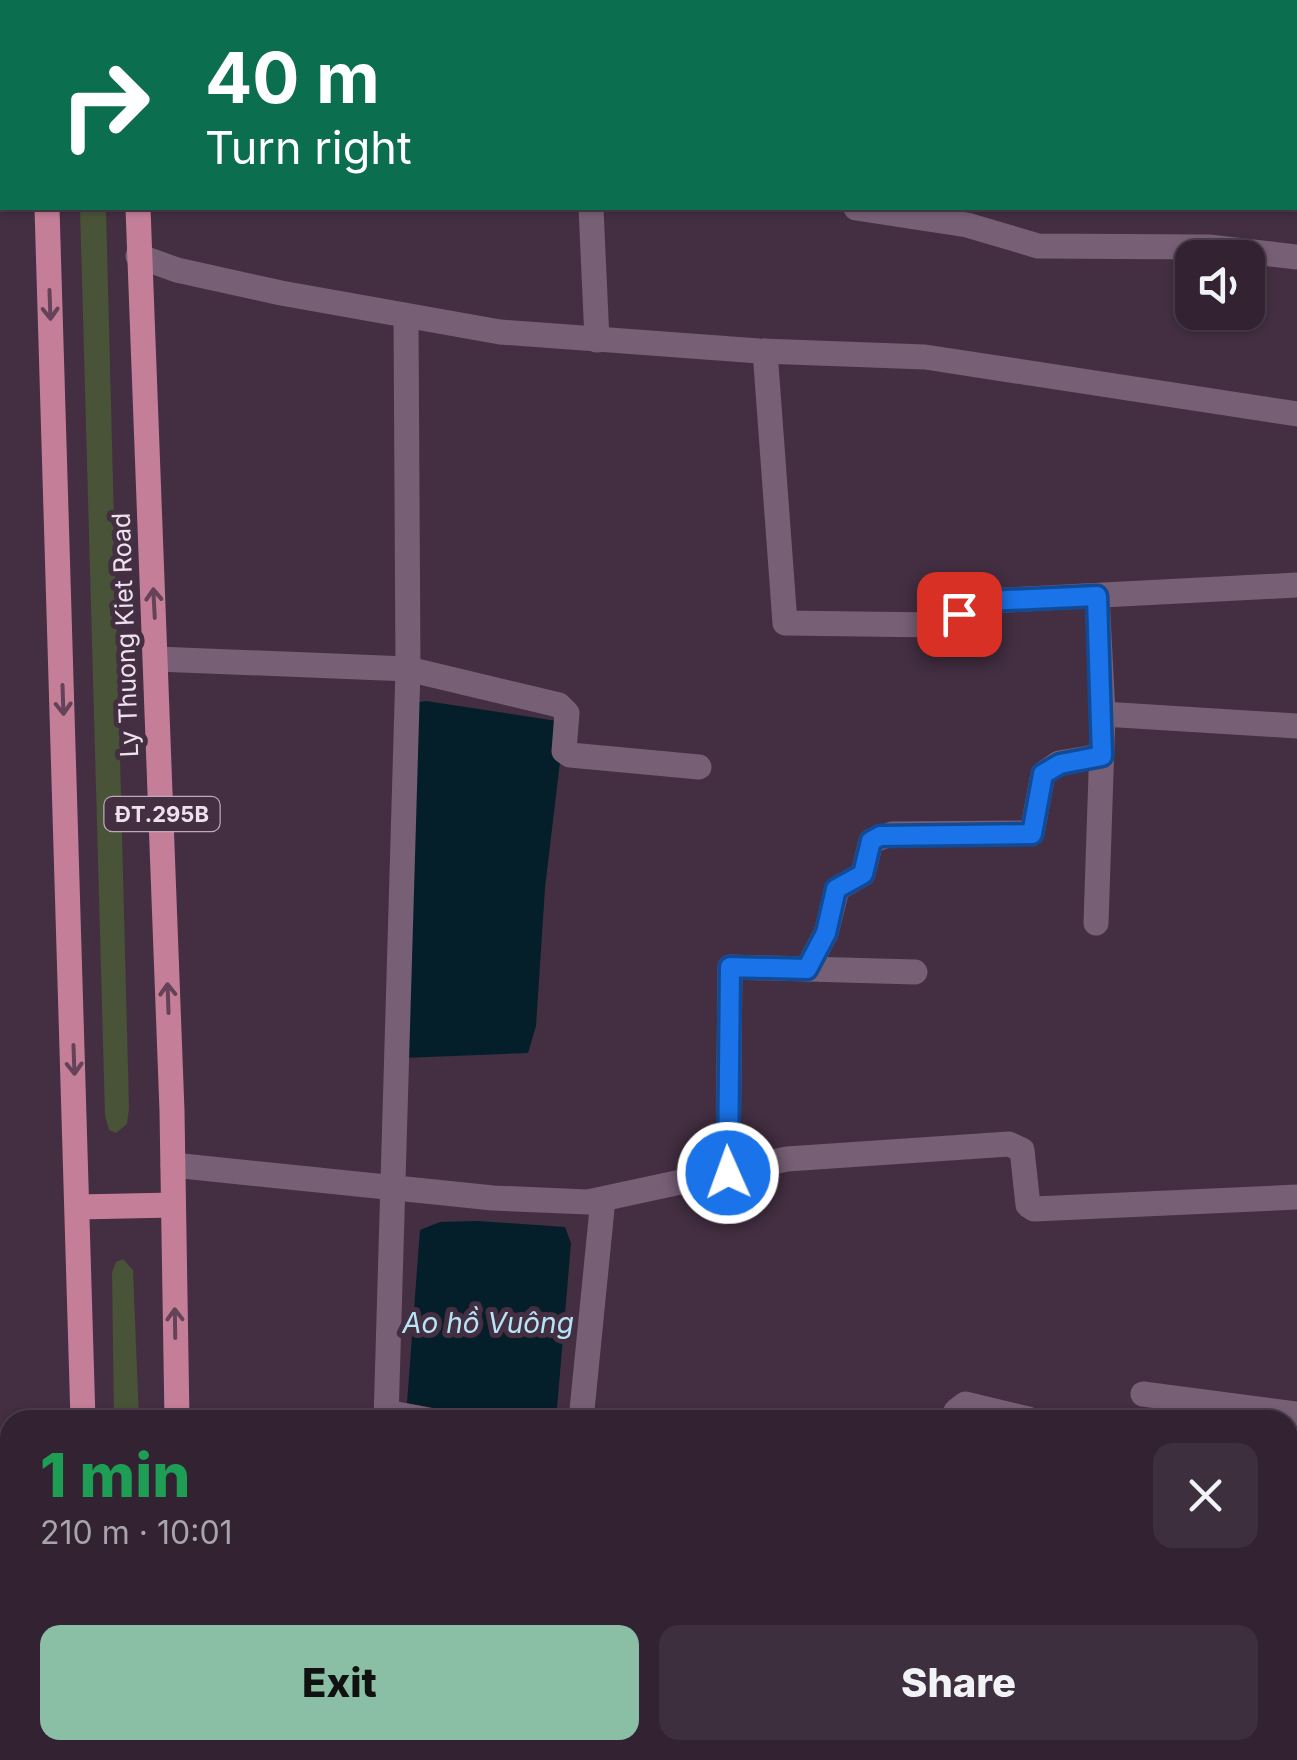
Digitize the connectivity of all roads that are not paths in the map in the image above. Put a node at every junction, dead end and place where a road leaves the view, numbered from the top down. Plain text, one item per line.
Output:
1 (47, 210) edge
2 (138, 210) edge
3 (592, 210) edge
4 (868, 210) edge
5 (138, 256) junction
6 (1297, 257) edge
7 (406, 318) junction
8 (597, 340) junction
9 (765, 351) junction
10 (1297, 414) edge
11 (1297, 585) edge
12 (1097, 596) junction
13 (157, 659) junction
14 (408, 669) junction
15 (1103, 714) junction
16 (1297, 726) edge
17 (1102, 756) junction
18 (698, 768) dead end
19 (1096, 923) dead end
20 (807, 969) junction
21 (915, 972) dead end
22 (173, 1165) junction
23 (728, 1173) junction
24 (391, 1187) junction
25 (1297, 1197) edge
26 (603, 1199) junction
27 (173, 1205) junction
28 (78, 1208) junction
29 (1144, 1394) dead end
30 (83, 1410) edge
31 (176, 1410) edge
32 (386, 1410) edge
33 (582, 1410) edge
34 (957, 1410) edge
35 (992, 1410) edge
36 (1223, 1410) edge

1 -> 28 main road
2 - 5 main road, Ly Thuong Kiet Road / ĐT.295B
3 - 8 street
4 - 6 street
5 - 7 street
13 -> 5 main road, Ly Thuong Kiet Road / ĐT.295B
7 - 8 street
7 - 14 street
8 - 9 street
9 - 10 street
9 - 12 street
11 - 12 street
12 - 15 street
13 - 14 street
22 -> 13 main road, Ly Thuong Kiet Road / ĐT.295B
14 - 18 street
14 - 24 street
15 - 16 street
15 - 17 street
17 - 19 street
17 - 20 street
20 - 21 street
20 - 23 street
22 - 24 street
22 - 27 main road, Ly Thuong Kiet Road / ĐT.295B
23 - 25 street
23 - 26 street
24 - 26 street
24 - 32 street
26 - 33 street
27 - 28 main road
31 -> 27 main road, Ly Thuong Kiet Road / ĐT.295B
28 - 30 main road
29 - 36 street
34 - 35 street

